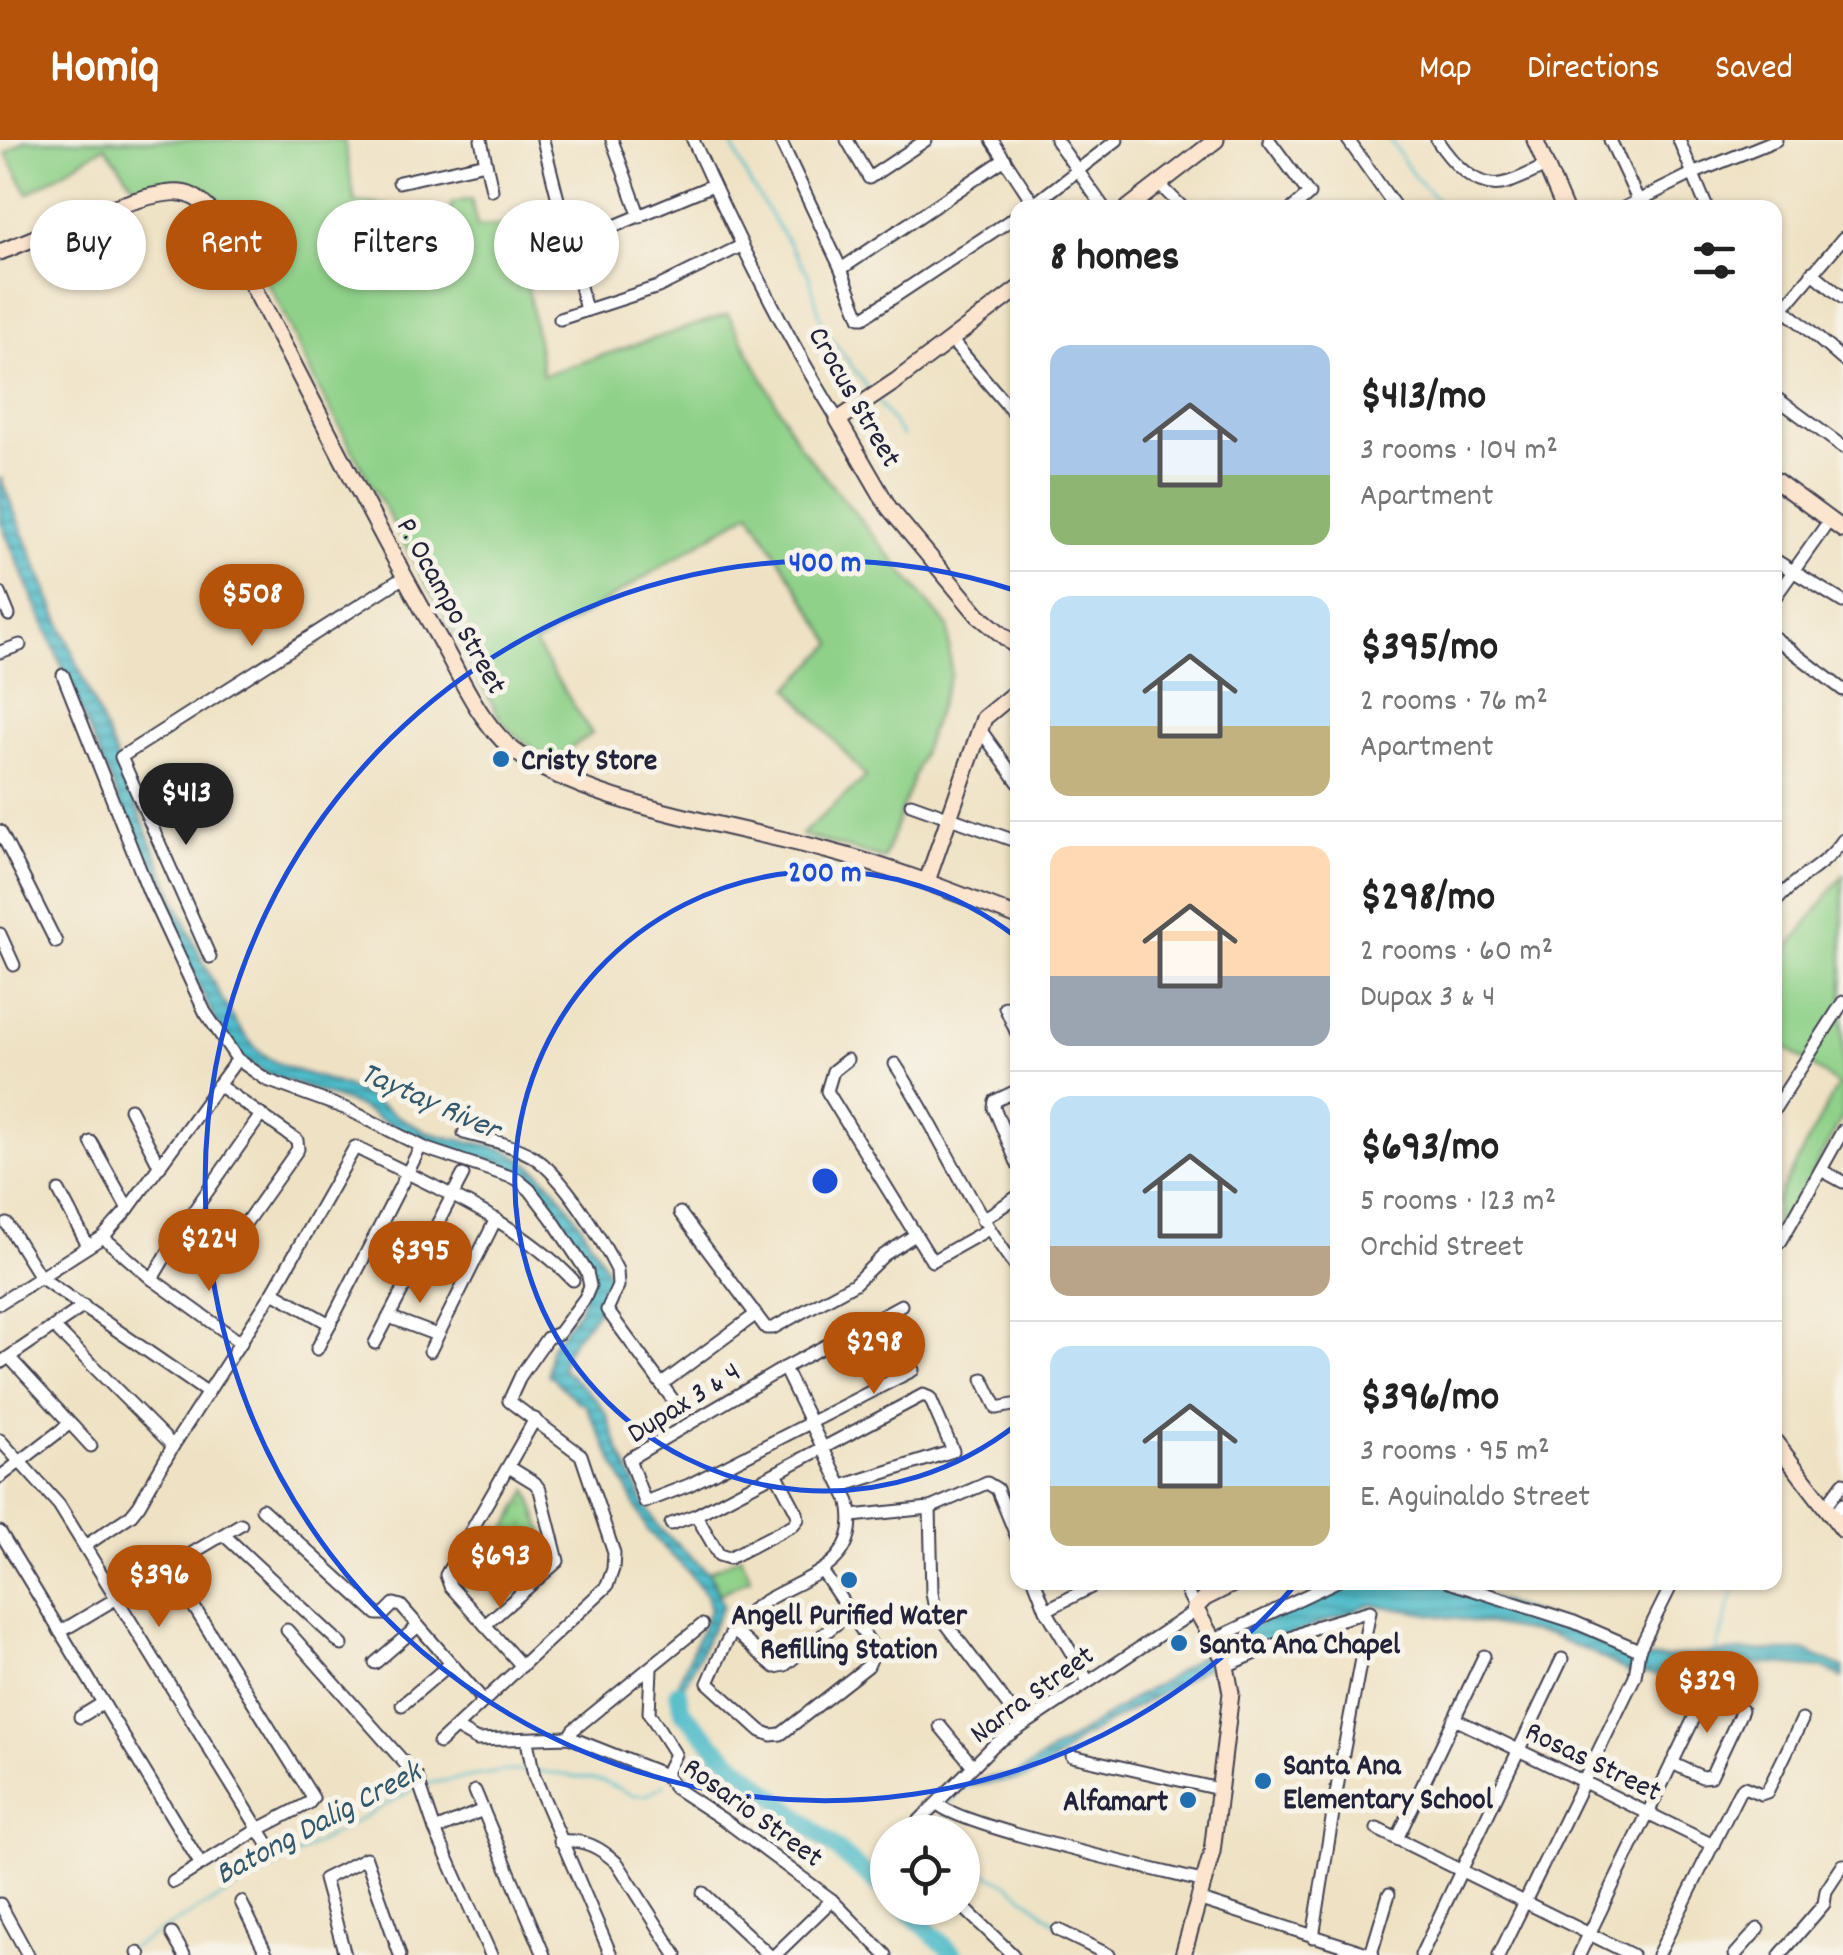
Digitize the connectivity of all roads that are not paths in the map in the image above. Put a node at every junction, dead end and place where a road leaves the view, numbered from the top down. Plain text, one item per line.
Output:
1 (481, 140) edge
2 (543, 140) edge
3 (612, 140) edge
4 (693, 140) edge
5 (780, 140) edge
6 (847, 140) edge
7 (926, 140) edge
8 (992, 140) edge
9 (1056, 140) edge
10 (1117, 140) edge
11 (1216, 140) edge
12 (1270, 140) edge
13 (1348, 140) edge
14 (1437, 140) edge
15 (1534, 140) edge
16 (1610, 140) edge
17 (1679, 140) edge
18 (1776, 140) edge
19 (1005, 159) junction
20 (486, 162) junction
21 (1546, 166) junction
22 (1078, 170) junction
23 (1692, 174) junction
24 (399, 182) dead end
25 (713, 184) junction
26 (1159, 184) junction
27 (492, 190) dead end
28 (558, 200) edge
29 (1028, 200) edge
30 (1039, 200) edge
31 (1099, 200) edge
32 (1138, 200) edge
33 (1175, 200) edge
34 (1302, 200) edge
35 (1387, 200) edge
36 (1561, 200) edge
37 (1638, 200) edge
38 (1647, 200) edge
39 (1703, 200) edge
40 (640, 217) junction
41 (1010, 220) edge
42 (619, 225) edge
43 (1843, 238) edge
44 (741, 246) junction
45 (0, 252) edge
46 (841, 269) junction
47 (1812, 272) junction
48 (581, 290) edge
49 (1843, 298) edge
50 (1010, 299) edge
51 (1782, 305) edge
52 (586, 310) junction
53 (1782, 312) edge
54 (560, 319) dead end
55 (951, 340) junction
56 (1843, 360) edge
57 (1782, 402) edge
58 (1010, 409) edge
59 (838, 420) junction
60 (1843, 447) edge
61 (1782, 485) edge
62 (1836, 526) edge
63 (1782, 565) edge
64 (1793, 573) junction
65 (404, 577) junction
66 (1782, 588) edge
67 (0, 593) edge
68 (1843, 602) edge
69 (10, 615) dead end
70 (1010, 641) edge
71 (1782, 643) edge
72 (20, 645) dead end
73 (0, 652) edge
74 (63, 675) dead end
75 (1843, 690) edge
76 (1010, 697) edge
77 (979, 728) junction
78 (1010, 771) edge
79 (911, 804) dead end
80 (949, 817) junction
81 (0, 831) edge
82 (1010, 839) edge
83 (1843, 840) edge
84 (927, 881) junction
85 (1782, 894) edge
86 (1010, 914) edge
87 (0, 934) edge
88 (56, 942) dead end
89 (210, 957) dead end
90 (14, 965) dead end
91 (1843, 1002) edge
92 (1005, 1008) dead end
93 (1010, 1019) edge
94 (847, 1060) dead end
95 (895, 1064) dead end
96 (233, 1065) dead end
97 (218, 1085) junction
98 (1010, 1094) edge
99 (1782, 1097) edge
100 (130, 1109) dead end
101 (261, 1115) junction
102 (1843, 1130) edge
103 (464, 1133) dead end
104 (91, 1142) dead end
105 (1010, 1146) edge
106 (418, 1150) dead end
107 (160, 1167) junction
108 (1821, 1170) junction
109 (407, 1174) junction
110 (463, 1174) dead end
111 (1843, 1182) edge
112 (59, 1191) dead end
113 (451, 1197) junction
114 (1010, 1203) edge
115 (128, 1209) junction
116 (680, 1213) dead end
117 (496, 1219) junction
118 (186, 1222) junction
119 (6, 1224) dead end
120 (985, 1225) junction
121 (915, 1236) junction
122 (103, 1237) junction
123 (1782, 1239) edge
124 (88, 1246) junction
125 (1010, 1259) edge
126 (40, 1277) junction
127 (152, 1279) junction
128 (572, 1280) dead end
129 (273, 1292) junction
130 (0, 1303) edge
131 (901, 1305) dead end
132 (84, 1306) junction
133 (755, 1315) junction
134 (389, 1317) junction
135 (330, 1324) junction
136 (54, 1327) junction
137 (437, 1335) junction
138 (241, 1343) junction
139 (375, 1343) dead end
140 (317, 1349) dead end
141 (430, 1351) dead end
142 (4, 1360) edge
143 (784, 1368) junction
144 (912, 1370) dead end
145 (983, 1379) dead end
146 (662, 1384) junction
147 (208, 1393) junction
148 (673, 1400) dead end
149 (1010, 1406) edge
150 (536, 1419) junction
151 (810, 1423) junction
152 (68, 1424) junction
153 (0, 1440) edge
154 (90, 1446) dead end
155 (173, 1446) junction
156 (822, 1448) junction
157 (1782, 1450) edge
158 (20, 1462) junction
159 (509, 1467) junction
160 (776, 1473) junction
161 (0, 1477) edge
162 (1843, 1483) edge
163 (842, 1486) junction
164 (930, 1508) junction
165 (262, 1509) dead end
166 (1836, 1514) edge
167 (696, 1515) junction
168 (852, 1516) junction
169 (1010, 1523) edge
170 (241, 1524) dead end
171 (671, 1524) dead end
172 (0, 1532) edge
173 (224, 1535) junction
174 (84, 1546) junction
175 (169, 1567) junction
176 (822, 1571) junction
177 (1038, 1590) edge
178 (1085, 1590) edge
179 (1186, 1590) edge
180 (1221, 1590) edge
181 (1319, 1590) edge
182 (1473, 1590) edge
183 (1670, 1590) edge
184 (116, 1599) junction
185 (1195, 1608) junction
186 (1046, 1610) junction
187 (850, 1613) junction
188 (485, 1624) junction
189 (702, 1625) dead end
190 (417, 1627) junction
191 (287, 1630) dead end
192 (733, 1630) junction
193 (60, 1632) junction
194 (1213, 1642) junction
195 (342, 1646) dead end
196 (1639, 1652) junction
197 (1484, 1656) dead end
198 (1562, 1660) dead end
199 (1226, 1663) junction
200 (374, 1664) dead end
201 (450, 1664) junction
202 (522, 1666) junction
203 (651, 1668) junction
204 (1088, 1681) junction
205 (484, 1701) junction
206 (102, 1703) junction
207 (402, 1705) dead end
208 (1742, 1710) dead end
209 (1697, 1712) dead end
210 (80, 1717) dead end
211 (1454, 1718) junction
212 (1802, 1720) dead end
213 (1022, 1724) junction
214 (940, 1726) dead end
215 (456, 1728) junction
216 (569, 1738) junction
217 (527, 1741) junction
218 (439, 1742) dead end
219 (1520, 1752) junction
220 (1072, 1756) dead end
221 (1672, 1762) junction
222 (972, 1766) junction
223 (664, 1775) junction
224 (1584, 1782) junction
225 (1220, 1790) junction
226 (476, 1791) dead end
227 (945, 1809) junction
228 (483, 1810) junction
229 (1648, 1814) junction
230 (935, 1815) edge
231 (259, 1829) junction
232 (1377, 1829) dead end
233 (436, 1830) junction
234 (1397, 1838) junction
235 (560, 1841) junction
236 (1712, 1845) junction
237 (274, 1854) dead end
238 (1843, 1864) edge
239 (202, 1865) junction
240 (1461, 1870) junction
241 (173, 1882) dead end
242 (1205, 1882) junction
243 (703, 1894) dead end
244 (1390, 1894) dead end
245 (832, 1900) junction
246 (1201, 1900) junction
247 (241, 1902) dead end
248 (1525, 1902) junction
249 (0, 1904) edge
250 (980, 1923) edge
251 (1758, 1929) dead end
252 (1058, 1930) dead end
253 (1589, 1933) junction
254 (172, 1934) dead end
255 (1313, 1937) junction
256 (1423, 1952) edge
257 (28, 1955) edge
258 (184, 1955) edge
259 (266, 1955) edge
260 (345, 1955) edge
261 (400, 1955) edge
262 (490, 1955) edge
263 (544, 1955) edge
264 (610, 1955) edge
265 (676, 1955) edge
266 (772, 1955) edge
267 (886, 1955) edge
268 (1013, 1955) edge
269 (1110, 1955) edge
270 (1183, 1955) edge
271 (1372, 1955) edge
272 (1438, 1955) edge
273 (1499, 1955) edge
274 (1578, 1955) edge
275 (1632, 1955) edge
276 (1658, 1955) edge
277 (1736, 1955) edge
278 (1780, 1955) edge

1 - 20 street
2 - 28 street
3 - 40 street
4 - 25 street, Crocus Street
5 - 46 street
6 - 7 street
8 - 19 street
9 - 22 street
10 - 22 street
11 - 26 street
12 - 34 street
13 - 35 street
14 - 21 street
15 - 21 street
16 - 37 street
17 - 23 street
18 - 23 street
19 - 29 street
19 - 46 street
20 - 24 street
20 - 27 street
21 - 36 street
22 - 30 street
22 - 31 street
23 - 38 street
23 - 39 street
25 - 40 street
25 - 44 street, Crocus Street
26 - 32 street
26 - 33 street
40 - 42 street
41 - 46 street
43 - 47 street
44 - 52 street
44 - 59 street, Crocus Street
45 - 65 street, P. Ocampo Street
47 - 49 street
47 - 51 street
48 - 52 street
50 - 55 street
52 - 54 street
53 - 56 street
55 - 58 street
55 - 59 street
57 - 60 street
59 - 70 street, Crocus Street
61 - 62 street
62 - 64 street
63 - 64 street
64 - 66 street
64 - 68 street
65 - 84 street, P. Ocampo Street
65 - 89 street
67 - 69 street
71 - 75 street
72 - 73 street
74 - 150 street
76 - 77 street
77 - 78 street
77 - 80 street
79 - 80 street
80 - 82 street
80 - 84 street
81 - 88 street
83 - 85 street
84 - 86 street, P. Ocampo Street
87 - 90 street
91 - 99 street
92 - 93 street
94 - 121 street
95 - 120 street
96 - 97 street
97 - 101 street
97 - 107 street
98 - 105 street
100 - 107 street
101 - 118 street
101 - 118 street
102 - 108 street
103 - 146 street
104 - 115 street
106 - 109 street
107 - 115 street
108 - 111 street
108 - 123 street
109 - 113 street
109 - 129 street
109 - 135 street
110 - 113 street
112 - 124 street
113 - 117 street
113 - 134 street
114 - 120 street
115 - 122 street
116 - 133 street
117 - 128 street
117 - 137 street
118 - 127 street
119 - 126 street
120 - 121 street
120 - 125 street
121 - 133 street
122 - 124 street
122 - 127 street
124 - 126 street
126 - 130 street
126 - 132 street
127 - 138 street
129 - 135 street
129 - 138 street
131 - 143 street, Dupax 3 & 4
132 - 136 street
132 - 147 street
133 - 146 street
134 - 137 street
134 - 139 street
135 - 140 street
136 - 142 street
136 - 155 street
137 - 141 street
138 - 147 street
142 - 152 street
143 - 151 street
143 - 151 street, Dupax 3 & 4
144 - 151 street, Dupax 3 & 4
145 - 149 street
146 - 148 street
147 - 155 street
150 - 159 street
150 - 202 street
151 - 156 street
152 - 154 street
152 - 158 street
153 - 158 street
155 - 174 street
156 - 160 street
156 - 163 street
156 - 163 street
157 - 166 street
158 - 161 street
158 - 174 street
159 - 188 street
159 - 188 street
160 - 167 street
160 - 167 street
162 - 166 street
163 - 168 street
164 - 168 street
164 - 169 street
164 - 213 street
165 - 190 street
167 - 171 street
168 - 176 street
170 - 173 street
172 - 193 street
173 - 175 street
173 - 195 street
174 - 184 street
175 - 184 street
175 - 231 street
176 - 187 street
176 - 192 street
177 - 186 street
178 - 186 street
179 - 185 street
180 - 185 street
181 - 194 street
182 - 196 street
183 - 196 street
184 - 193 street
184 - 231 street
185 - 194 street
185 - 204 street, Narra Street
186 - 204 street
187 - 192 street
187 - 192 street
188 - 202 street
189 - 203 street
190 - 200 street
190 - 201 street
191 - 233 street
193 - 206 street
194 - 199 street
196 - 224 street
197 - 211 street
198 - 219 street
199 - 225 street
199 - 255 street
201 - 205 street
201 - 207 street
202 - 205 street
203 - 216 street
203 - 223 street
204 - 213 street, Narra Street
205 - 215 street
206 - 210 street
206 - 239 street
208 - 221 street
209 - 221 street
211 - 219 street, Rosas Street
211 - 234 street
212 - 236 street
213 - 222 street, Narra Street
214 - 222 street
215 - 217 street, Rosario Street
215 - 218 street
216 - 217 street, Rosario Street
216 - 223 street, Rosario Street
217 - 235 street
219 - 224 street, Rosas Street
219 - 240 street
220 - 225 street
221 - 229 street
222 - 227 street, Narra Street
223 - 245 street, Rosario Street
224 - 229 street, Rosas Street
224 - 248 street
225 - 242 street
226 - 228 street
227 - 230 street, Narra Street
227 - 242 street
228 - 233 street
228 - 263 street
229 - 236 street, Rosas Street
229 - 253 street
231 - 237 street
231 - 239 street
232 - 234 street
233 - 262 street
234 - 240 street
235 - 264 street
235 - 265 street
236 - 276 street
238 - 278 street
239 - 241 street
240 - 248 street
240 - 256 street
242 - 246 street
243 - 266 street
244 - 271 street
245 - 266 street
245 - 267 street, Rosario Street
246 - 255 street
246 - 270 street
247 - 259 street
248 - 253 street
248 - 273 street
249 - 257 street
250 - 268 street
251 - 277 street
252 - 269 street
253 - 274 street
253 - 275 street
254 - 258 street
255 - 271 street
256 - 272 street
260 - 261 street

